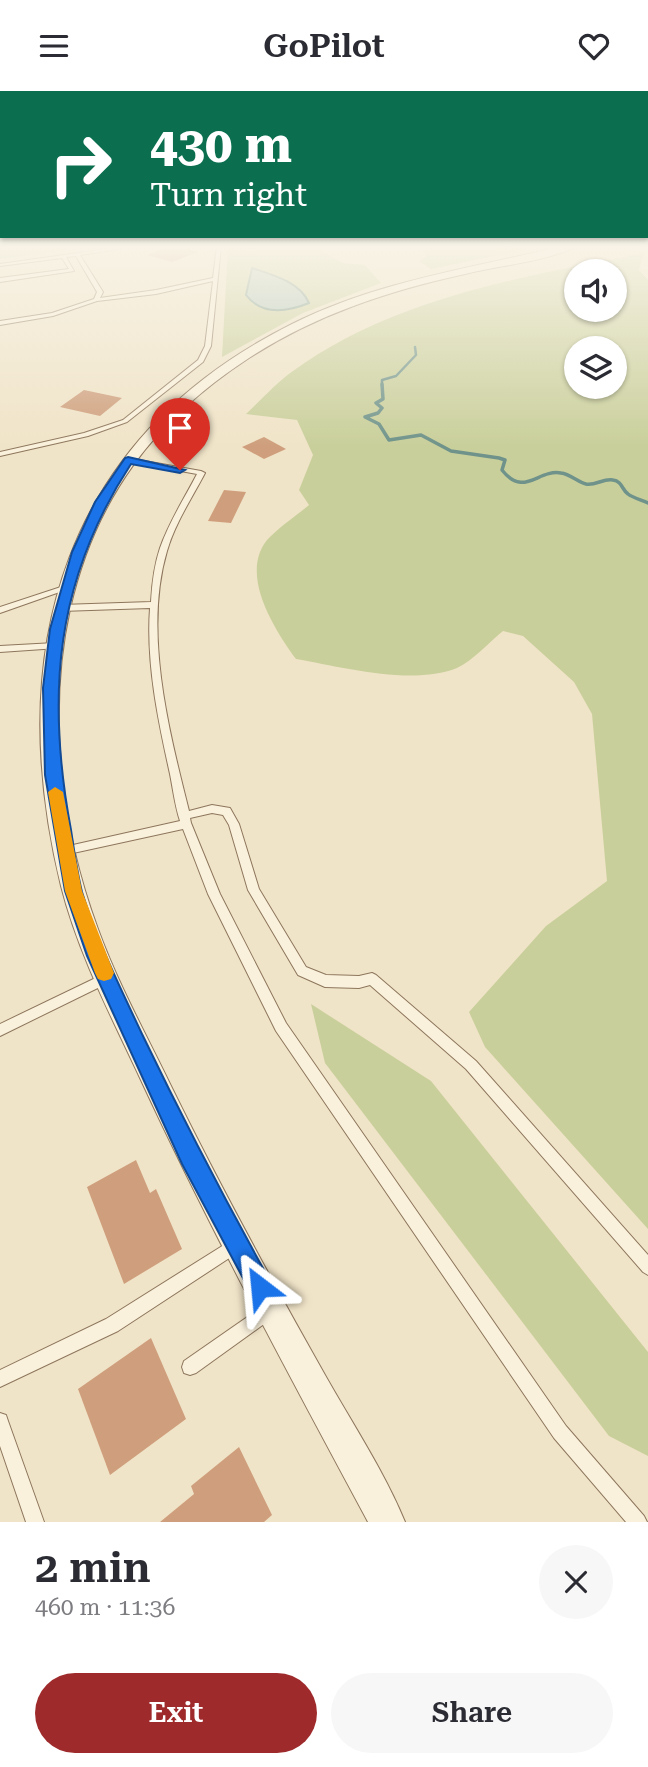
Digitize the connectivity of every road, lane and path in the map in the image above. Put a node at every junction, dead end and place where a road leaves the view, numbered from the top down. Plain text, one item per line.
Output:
1 (57, 313) edge
2 (211, 313) edge
3 (325, 313) edge
4 (0, 323) edge
5 (0, 454) edge
6 (128, 460) junction
7 (64, 598) junction
8 (153, 605) junction
9 (0, 610) edge
10 (55, 646) junction
11 (0, 649) edge
12 (185, 820) junction
13 (64, 851) junction
14 (107, 978) junction
15 (0, 1030) edge
16 (237, 1244) junction
17 (648, 1267) edge
18 (272, 1308) junction
19 (190, 1367) dead end
20 (0, 1379) edge
21 (0, 1421) edge
22 (36, 1522) edge
23 (387, 1522) edge
24 (638, 1522) edge

1 - 4 lane
2 - 5 lane
3 - 6 street
6 - 7 street
6 - 8 lane
7 - 8 lane
7 - 9 lane
7 - 10 street
8 - 12 lane
10 - 11 lane
10 - 13 street
12 - 13 lane
12 - 17 lane
12 - 24 lane
13 - 14 street
14 - 15 lane
14 - 16 street
16 - 18 street
16 - 20 lane
18 - 19 lane
18 - 23 street
21 - 22 lane

